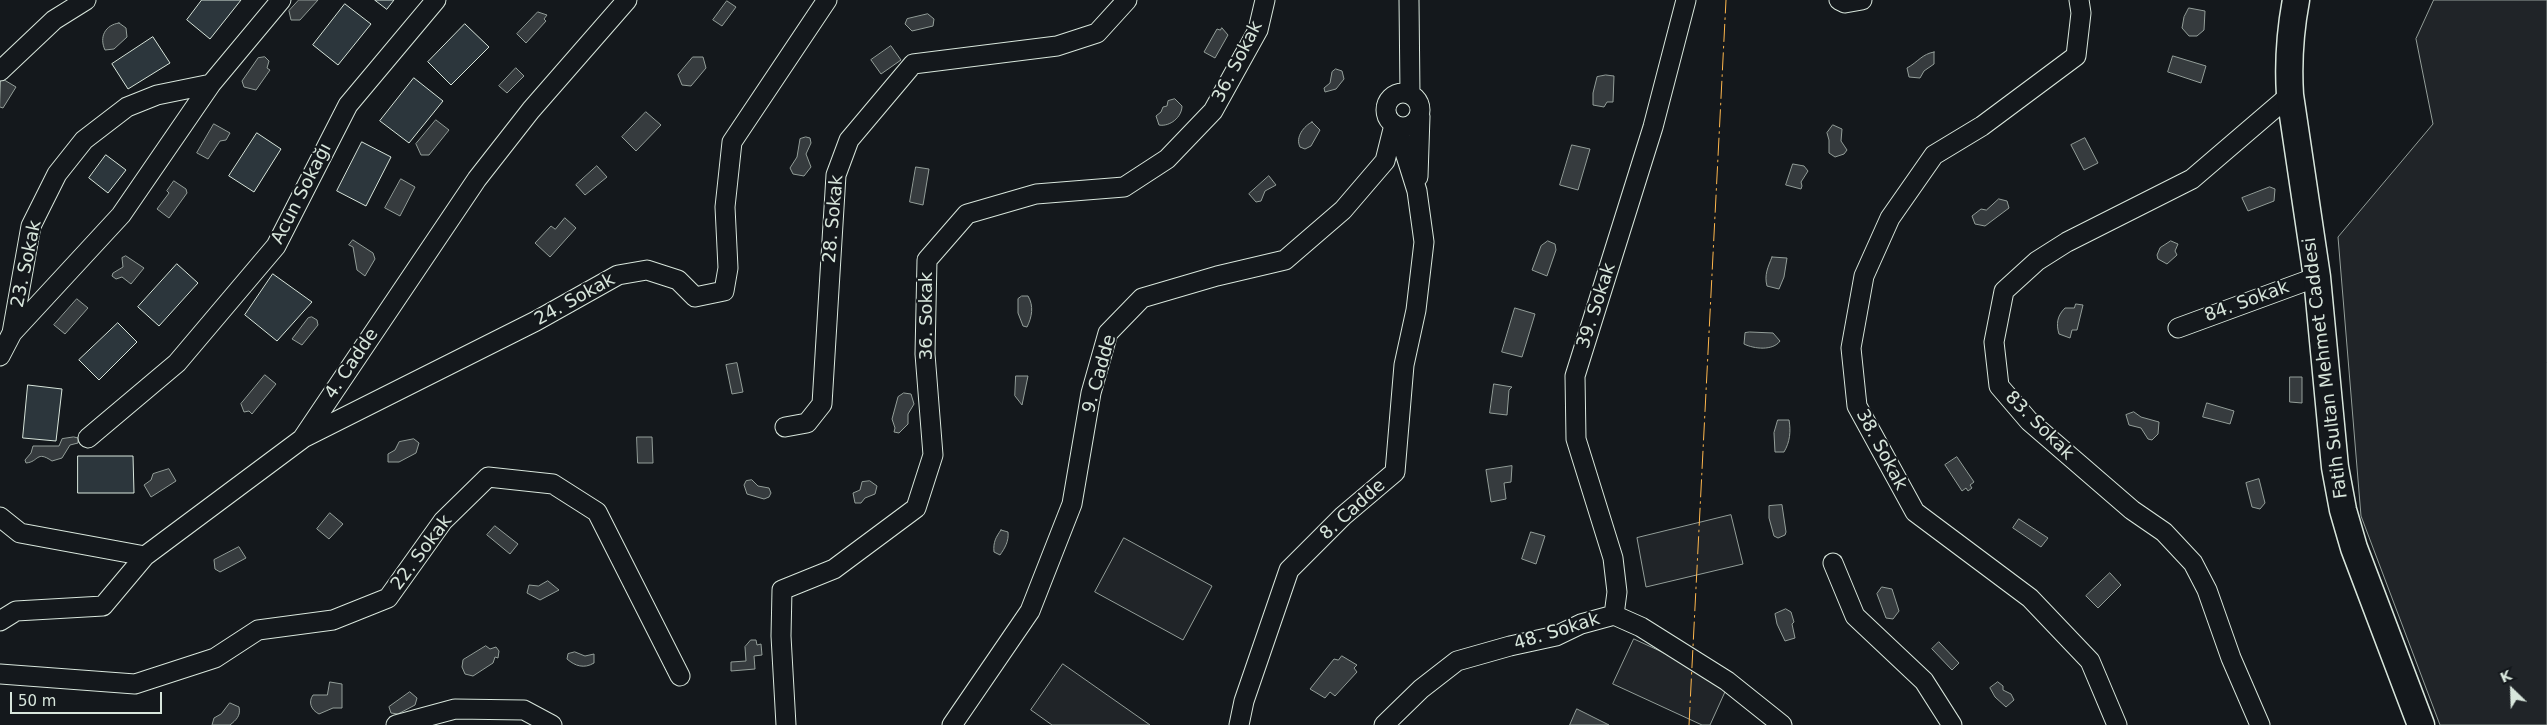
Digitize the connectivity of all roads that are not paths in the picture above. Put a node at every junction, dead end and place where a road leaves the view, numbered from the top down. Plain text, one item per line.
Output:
1 (86, 0) edge
2 (280, 0) edge
3 (436, 0) edge
4 (627, 0) edge
5 (828, 0) edge
6 (1127, 0) edge
7 (1265, 0) edge
8 (1409, 0) edge
9 (1686, 0) edge
10 (1840, 0) edge
11 (1862, 0) edge
12 (2079, 0) edge
13 (2296, 0) edge
14 (0, 71) edge
15 (211, 84) junction
16 (1410, 94) junction
17 (2290, 95) junction
18 (1420, 116) junction
19 (1396, 126) junction
20 (1417, 190) junction
21 (2317, 277) junction
22 (2178, 328) dead end
23 (12, 333) junction
24 (0, 356) edge
25 (784, 427) dead end
26 (88, 438) dead end
27 (302, 439) junction
28 (0, 516) edge
29 (144, 556) junction
30 (1833, 562) dead end
31 (1614, 615) junction
32 (0, 621) edge
33 (0, 674) edge
34 (680, 676) dead end
35 (396, 725) edge
36 (552, 725) edge
37 (786, 725) edge
38 (952, 725) edge
39 (1239, 725) edge
40 (1384, 725) edge
41 (1782, 725) edge
42 (1952, 725) edge
43 (2117, 725) edge
44 (2260, 725) edge
45 (2420, 725) edge

1 - 14 street
2 - 15 street, 23. Sokak
3 - 26 street, Acun Sokağı
4 - 27 street, 4. Cadde
5 - 27 street, 24. Sokak
6 - 25 street, 28. Sokak
7 - 37 street, 36. Sokak
8 - 16 street
9 - 31 street, 39. Sokak
10 - 11 street
12 - 43 street, 38. Sokak
13 - 17 main road, Fatih Sultan Mehmet Caddesi
15 - 23 street, 23. Sokak
15 - 23 street, 23. Sokak
16 - 18 street
16 - 19 street
17 - 21 main road, Fatih Sultan Mehmet Caddesi
17 - 44 street, 83. Sokak
18 - 19 street
18 - 20 street, 8. Cadde
19 - 20 street, 8. Cadde
19 - 38 street, 9. Cadde
20 - 39 street, 8. Cadde
21 - 22 street, 84. Sokak
21 - 45 main road, Fatih Sultan Mehmet Caddesi
23 - 24 street, 23. Sokak
27 - 29 street, 4. Cadde
28 - 29 street
29 - 32 street, 4. Cadde
30 - 42 street
31 - 40 street, 48. Sokak
31 - 41 street, 48. Sokak
33 - 34 street, 22. Sokak
35 - 36 street

